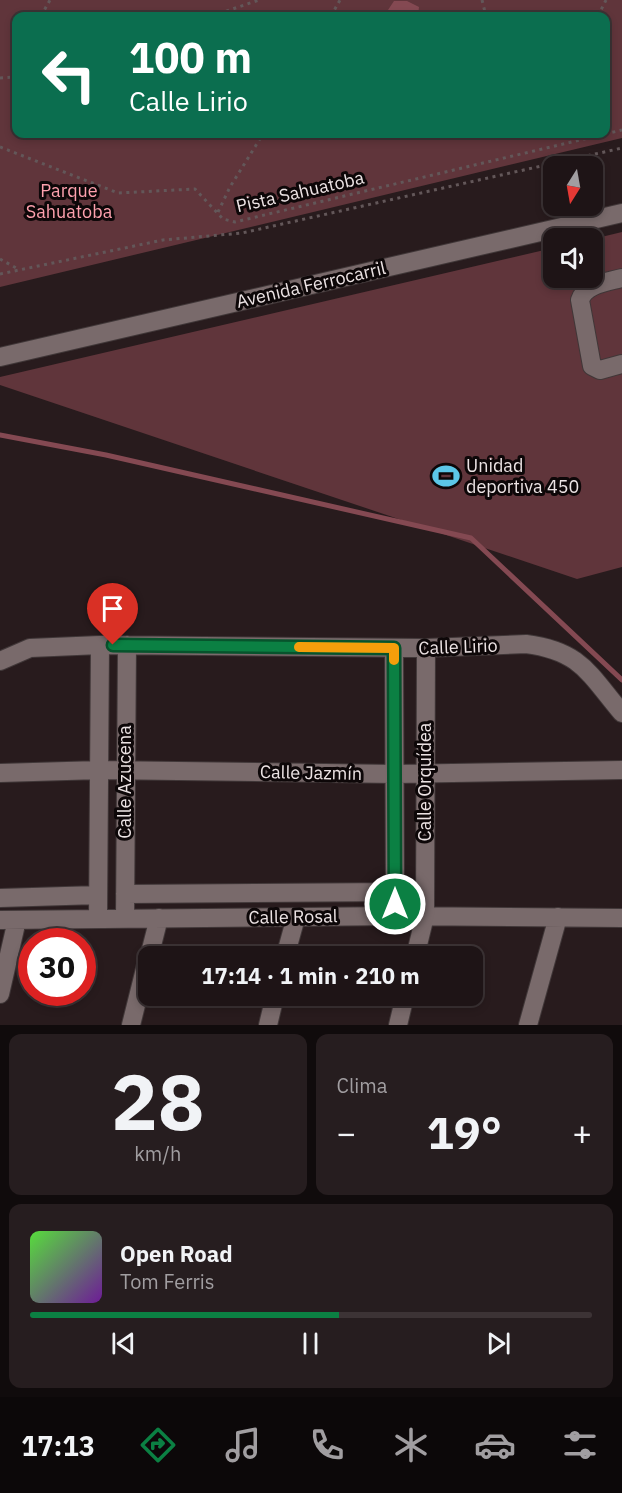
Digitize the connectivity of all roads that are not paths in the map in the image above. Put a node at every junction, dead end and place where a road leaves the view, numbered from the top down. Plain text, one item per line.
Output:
1 (622, 213) edge
2 (622, 278) edge
3 (0, 357) edge
4 (622, 364) edge
5 (100, 645) junction
6 (127, 645) junction
7 (394, 648) junction
8 (426, 648) junction
9 (0, 661) edge
10 (622, 713) edge
11 (100, 770) junction
12 (622, 770) edge
13 (125, 771) junction
14 (0, 773) edge
15 (425, 773) junction
16 (395, 774) junction
17 (395, 892) junction
18 (125, 894) junction
19 (98, 896) junction
20 (0, 898) edge
21 (395, 916) junction
22 (425, 916) junction
23 (296, 917) junction
24 (558, 917) junction
25 (98, 918) junction
26 (159, 918) junction
27 (622, 918) edge
28 (124, 919) junction
29 (9, 920) edge
30 (151, 946) edge
31 (288, 946) edge
32 (418, 946) edge
33 (0, 994) edge
34 (138, 995) edge
35 (273, 1006) edge
36 (403, 1006) edge
37 (533, 1024) edge
38 (130, 1025) edge
39 (268, 1025) edge
40 (398, 1025) edge

1 - 3 street, Avenida Ferrocarril
2 - 4 street
5 - 6 street, Calle Lirio
5 - 9 street, Calle Lirio
5 - 11 street, Calle Azucena
6 - 7 street, Calle Lirio
6 - 13 street, Calle Azucena
7 - 8 street, Calle Lirio
7 - 16 street
8 - 10 street, Calle Lirio
8 - 15 street, Calle Orquídea
11 - 13 street, Calle Jazmín
11 - 14 street, Calle Jazmín
11 - 19 street, Calle Azucena
12 - 15 street, Calle Jazmín
13 - 16 street, Calle Jazmín
13 - 18 street, Calle Azucena
15 - 16 street, Calle Jazmín
15 - 22 street, Calle Orquídea
16 - 17 street
17 - 18 street, Calle Rosal
17 - 21 street
18 - 28 street, Calle Azucena
19 - 20 street
19 - 25 street, Calle Azucena
21 - 22 street, Calle Rosal
21 - 23 street, Calle Rosal
22 - 24 street, Calle Rosal
22 - 32 street, Calle Orquídea
23 - 26 street, Calle Rosal
23 - 31 street
24 - 27 street, Calle Rosal
24 - 37 street
25 - 28 street, Calle Rosal
25 - 29 street, Calle Rosal
26 - 28 street, Calle Rosal
26 - 30 street
29 - 33 street
34 - 38 street
35 - 39 street
36 - 40 street

